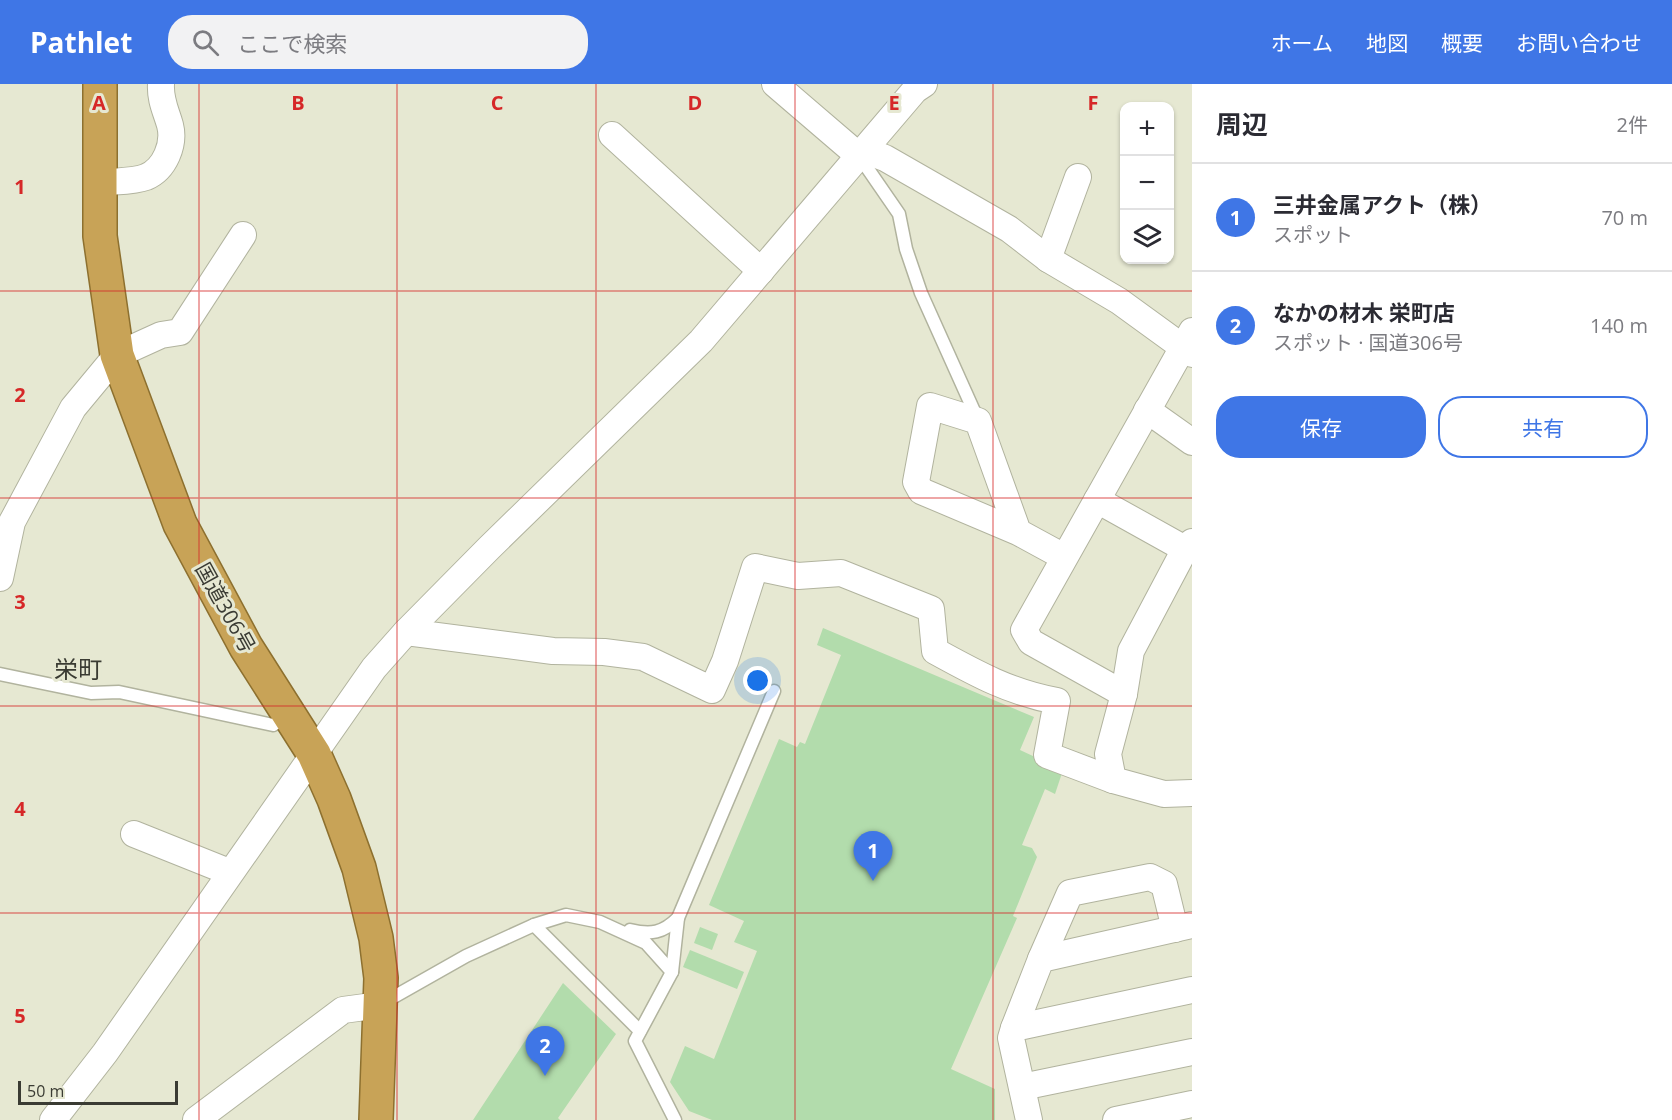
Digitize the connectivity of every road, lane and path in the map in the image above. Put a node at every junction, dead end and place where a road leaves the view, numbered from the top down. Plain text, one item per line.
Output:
1 (100, 84) edge
2 (161, 84) edge
3 (775, 84) edge
4 (924, 84) edge
5 (612, 135) dead end
6 (862, 153) junction
7 (1078, 177) dead end
8 (99, 183) junction
9 (243, 235) dead end
10 (1048, 259) junction
11 (761, 271) junction
12 (1189, 344) edge
13 (117, 355) junction
14 (1146, 410) junction
15 (978, 421) junction
16 (1192, 442) edge
17 (1097, 500) junction
18 (1018, 532) junction
19 (1189, 546) edge
20 (1064, 557) junction
21 (0, 578) edge
22 (406, 632) junction
23 (0, 674) edge
24 (774, 691) dead end
25 (1124, 693) junction
26 (291, 714) junction
27 (314, 754) junction
28 (1113, 780) junction
29 (1192, 793) edge
30 (134, 834) dead end
31 (229, 872) junction
32 (678, 918) junction
33 (600, 922) junction
34 (534, 925) junction
35 (1183, 927) edge
36 (1041, 959) junction
37 (672, 972) junction
38 (1192, 990) edge
39 (380, 1005) junction
40 (1014, 1028) junction
41 (640, 1031) junction
42 (1192, 1052) edge
43 (1022, 1087) junction
44 (1192, 1104) edge
45 (53, 1120) edge
46 (196, 1120) edge
47 (376, 1120) edge
48 (675, 1120) edge
49 (1029, 1120) edge
50 (1116, 1120) edge

1 - 8 highway, 国道306号
2 - 8 street
3 - 6 street
4 - 6 street
5 - 11 street
6 - 10 street
6 - 11 street
6 - 15 lane
7 - 10 street
8 - 13 highway, 国道306号
9 - 13 street
10 - 12 street
11 - 22 street
12 - 14 street
13 - 21 street
13 - 26 highway, 国道306号
14 - 16 street
14 - 17 street
15 - 18 street
15 - 18 street
17 - 19 street
17 - 20 street
18 - 20 street
19 - 25 street
20 - 25 street
22 - 27 street
22 - 28 street
23 - 26 lane
24 - 32 lane
25 - 28 street
26 - 27 highway, 国道306号
27 - 31 street
27 - 39 highway, 国道306号
28 - 29 street
30 - 31 street
31 - 45 street
32 - 33 lane
32 - 37 lane
33 - 34 lane
33 - 37 lane
34 - 39 lane
34 - 41 lane
35 - 36 street
35 - 36 street
36 - 40 street
37 - 41 lane
38 - 40 street
39 - 46 street
39 - 47 highway, 国道306号
40 - 43 street
41 - 48 lane
42 - 43 street
43 - 49 street
44 - 50 street

